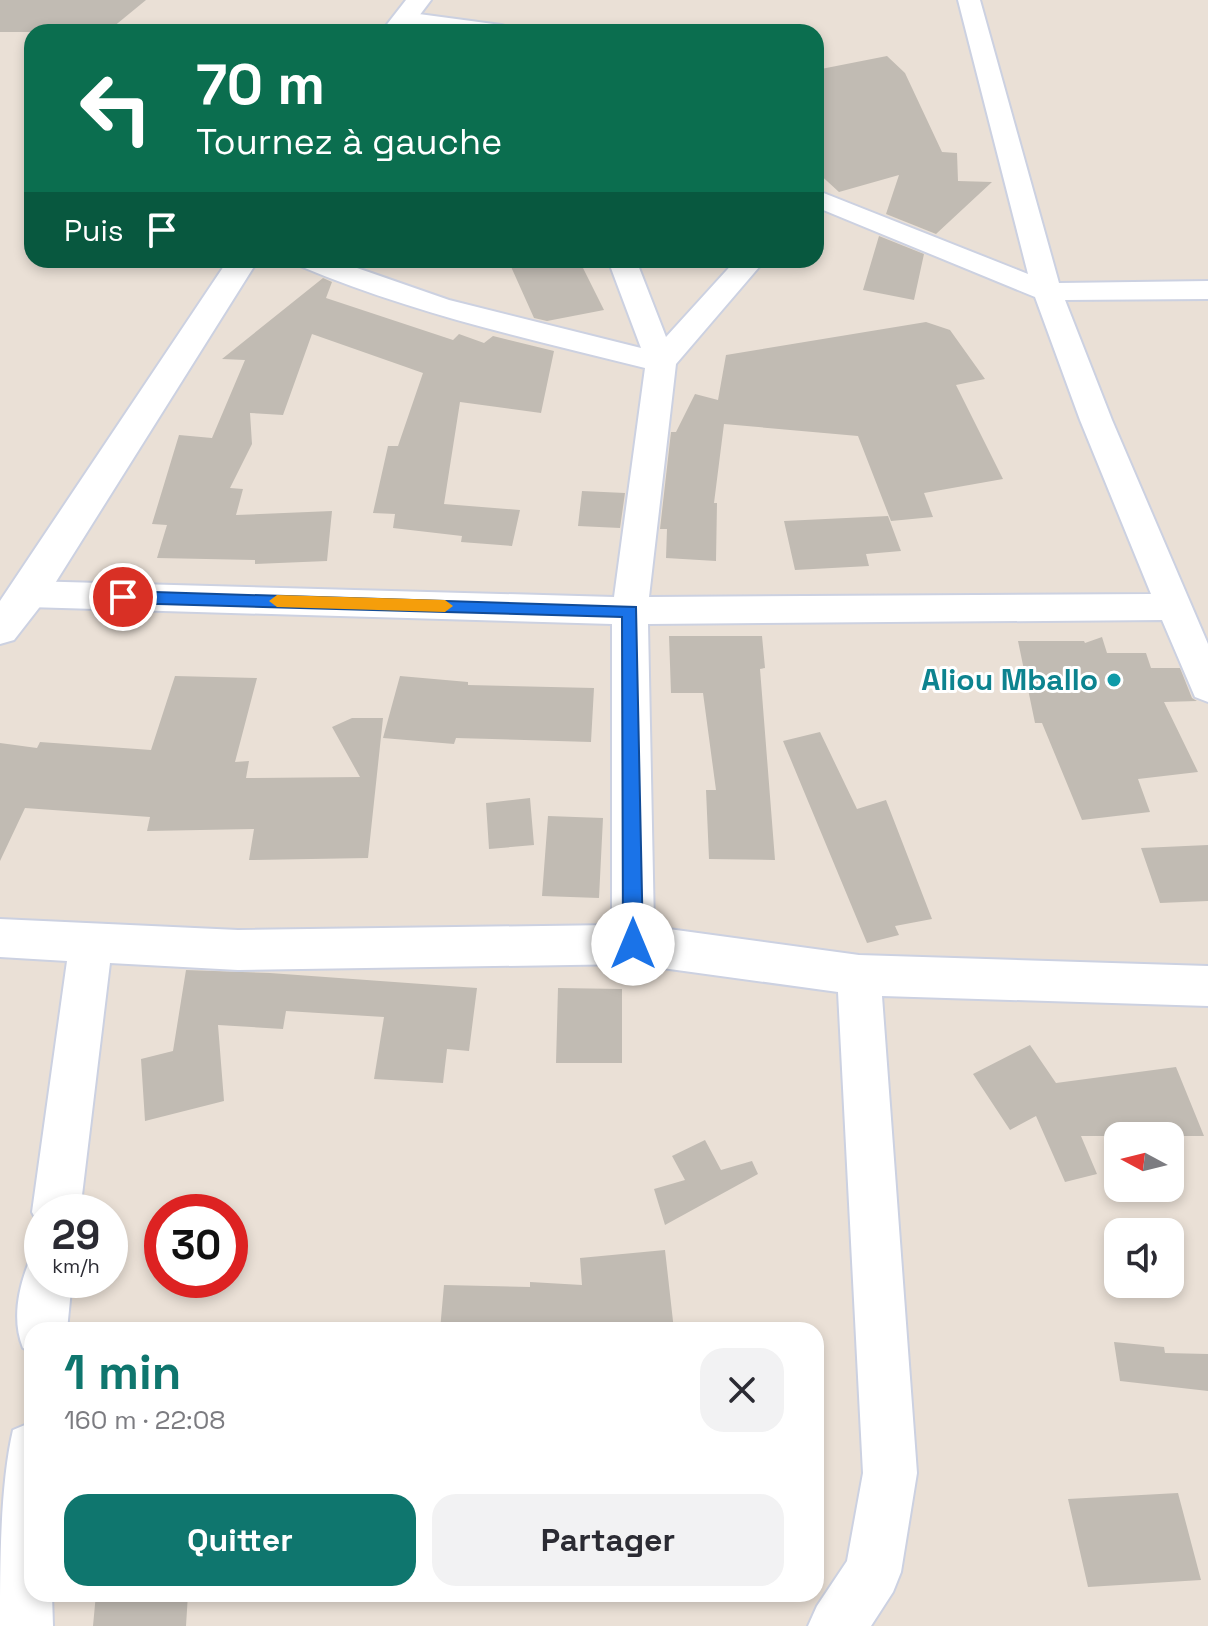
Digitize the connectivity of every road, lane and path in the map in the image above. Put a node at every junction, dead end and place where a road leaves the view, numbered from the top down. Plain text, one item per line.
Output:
1 (969, 0) edge
2 (406, 17) edge
3 (450, 24) edge
4 (824, 201) edge
5 (238, 268) edge
6 (328, 268) edge
7 (625, 268) edge
8 (744, 268) edge
9 (1208, 290) edge
10 (1047, 292) junction
11 (661, 362) junction
12 (28, 594) junction
13 (1177, 607) junction
14 (630, 611) junction
15 (0, 629) edge
16 (1204, 667) edge
17 (0, 938) edge
18 (91, 944) junction
19 (633, 944) junction
20 (859, 975) junction
21 (1208, 986) edge
22 (58, 1194) edge
23 (45, 1298) edge
24 (42, 1322) edge
25 (24, 1555) edge
26 (24, 1626) edge
27 (837, 1626) edge

1 - 10 street
2 - 3 street
4 - 10 street
5 - 12 main road
6 - 11 street
7 - 11 street
8 - 11 street
9 - 10 street
10 - 13 street
11 - 14 street
12 - 14 street
12 - 15 main road
13 - 14 street
13 - 16 street
14 - 19 street
17 - 18 street
18 - 19 street
18 - 22 street
19 - 20 street
20 - 21 street
20 - 27 street
23 - 24 street
25 - 26 street

